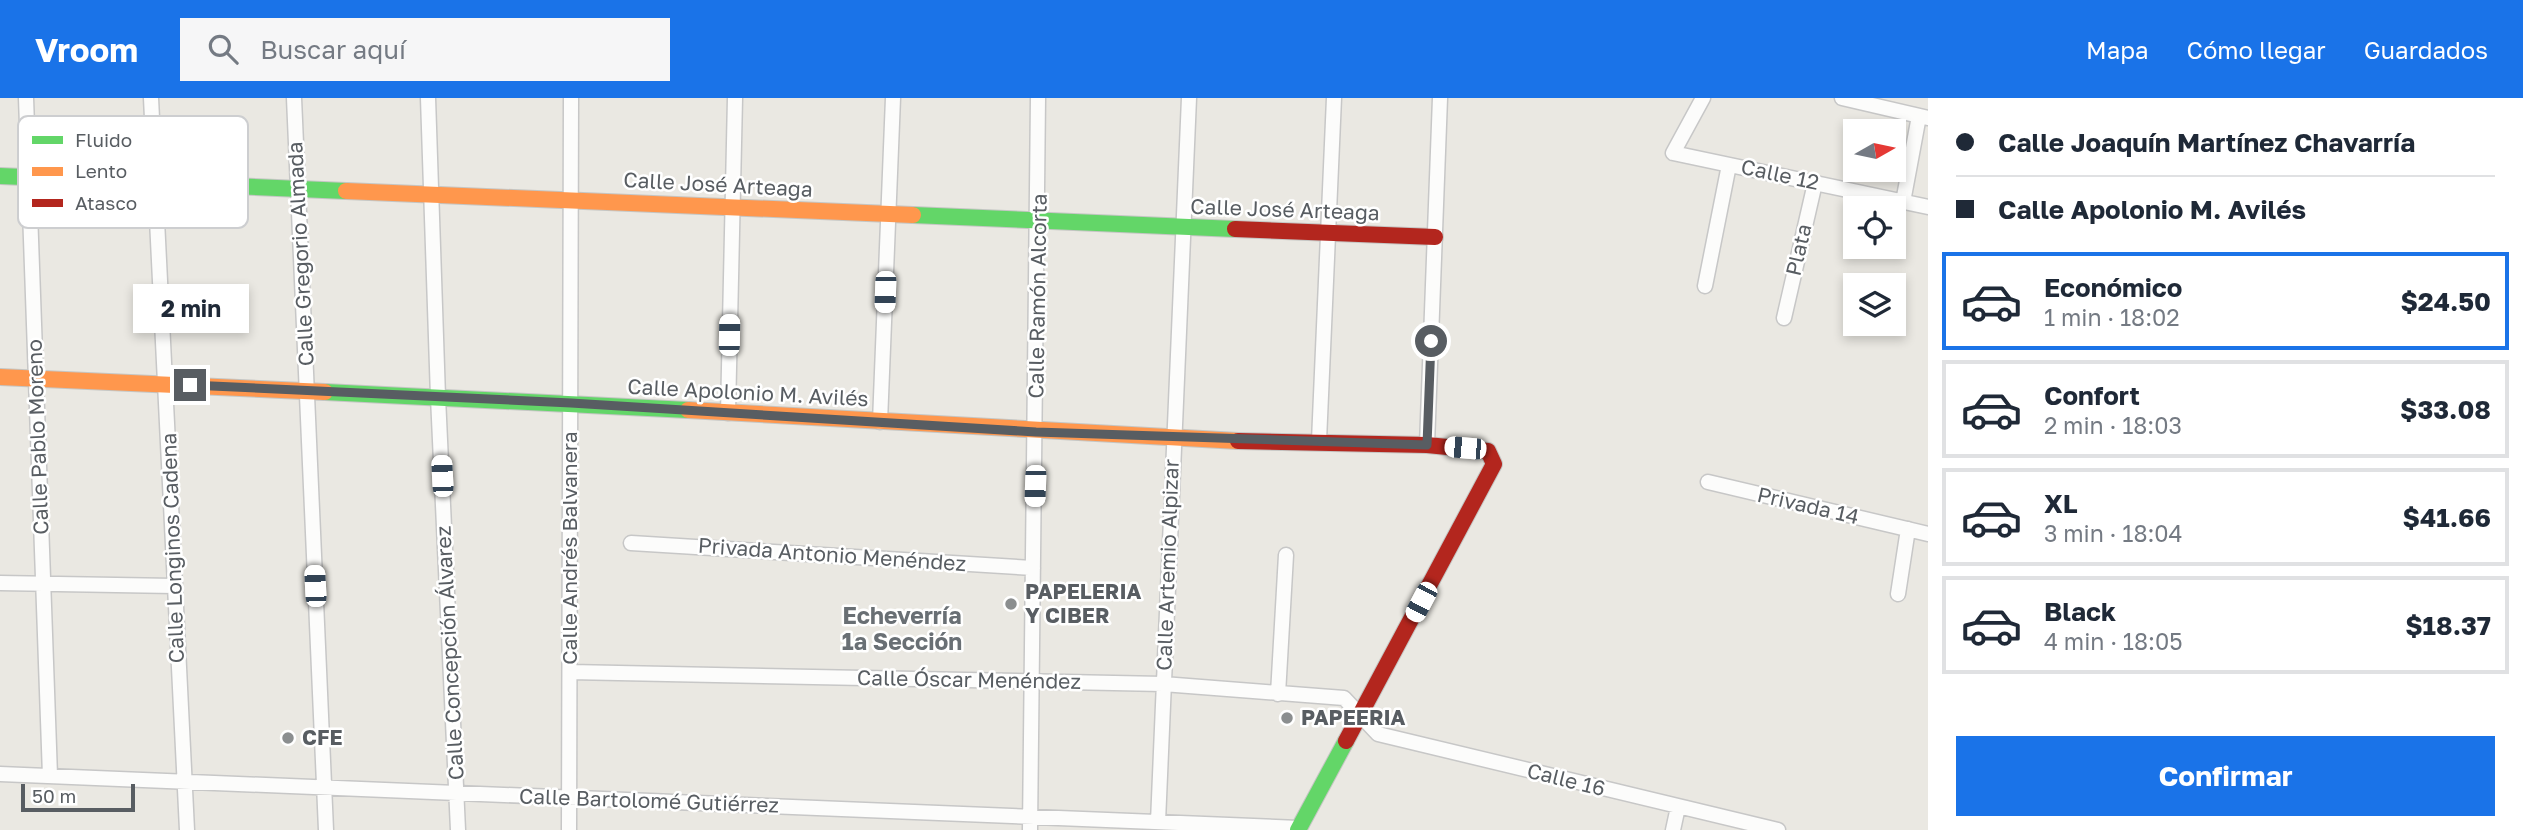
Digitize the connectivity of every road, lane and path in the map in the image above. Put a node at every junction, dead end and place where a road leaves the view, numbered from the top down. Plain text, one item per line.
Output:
1 (26, 98) edge
2 (151, 98) edge
3 (294, 98) edge
4 (428, 98) edge
5 (571, 98) edge
6 (736, 98) edge
7 (893, 98) edge
8 (1038, 98) edge
9 (1189, 98) edge
10 (1334, 98) edge
11 (1440, 98) edge
12 (1703, 98) edge
13 (1842, 98) edge
14 (1887, 103) edge
15 (27, 116) edge
16 (152, 116) edge
17 (1923, 117) edge
18 (1729, 165) junction
19 (0, 176) edge
20 (18, 177) edge
21 (1815, 183) junction
22 (248, 186) edge
23 (298, 188) junction
24 (431, 193) junction
25 (1875, 196) edge
26 (1904, 196) edge
27 (572, 199) junction
28 (1906, 203) edge
29 (731, 207) junction
30 (1928, 207) edge
31 (889, 214) junction
32 (1039, 221) junction
33 (1182, 227) junction
34 (31, 228) edge
35 (159, 228) edge
36 (1329, 233) junction
37 (1435, 237) junction
38 (1705, 286) dead end
39 (1784, 318) dead end
40 (0, 376) edge
41 (37, 377) junction
42 (167, 384) junction
43 (307, 391) junction
44 (438, 397) junction
45 (571, 403) junction
46 (727, 413) junction
47 (880, 422) junction
48 (1036, 432) junction
49 (1172, 439) junction
50 (1319, 441) junction
51 (1427, 445) junction
52 (1708, 482) dead end
53 (1908, 529) junction
54 (1928, 534) edge
55 (631, 543) dead end
56 (1286, 555) dead end
57 (1033, 568) junction
58 (0, 583) edge
59 (43, 585) junction
60 (174, 586) junction
61 (1898, 594) dead end
62 (570, 672) junction
63 (1032, 680) junction
64 (1163, 684) junction
65 (1278, 694) junction
66 (1361, 715) junction
67 (0, 774) edge
68 (50, 776) junction
69 (184, 782) junction
70 (324, 788) junction
71 (457, 793) junction
72 (569, 798) junction
73 (1678, 807) junction
74 (1158, 822) junction
75 (1030, 824) edge
76 (1137, 826) edge
77 (1298, 829) edge
78 (187, 830) edge
79 (326, 830) edge
80 (458, 830) edge
81 (569, 830) edge
82 (1673, 830) edge
83 (1778, 830) edge

1 - 15 street, Calle Pablo Moreno
2 - 16 street, Calle Longinos Cadena
3 - 23 street, Calle Gregorio Almada
4 - 24 street, Calle Concepción Álvarez
5 - 27 street, Calle Andrés Balvanera
6 - 29 street
7 - 31 street
8 - 32 street, Calle Ramón Alcorta
9 - 33 street, Calle Artemio Alpizar
10 - 36 street
11 - 37 street
12 - 18 street, Calle 12
13 - 14 street
14 - 17 street
17 - 26 street
18 - 21 street, Calle 12
18 - 38 street
19 - 20 street, Calle José Arteaga
21 - 25 street, Calle 12
21 - 39 street, Plata
22 - 23 street, Calle José Arteaga
23 - 24 street, Calle José Arteaga
23 - 43 street, Calle Gregorio Almada
24 - 27 street, Calle José Arteaga
24 - 44 street, Calle Concepción Álvarez
27 - 29 street, Calle José Arteaga
27 - 45 street, Calle Andrés Balvanera
28 - 30 street, Calle 12
29 - 31 street, Calle José Arteaga
29 - 46 street
31 - 32 street, Calle José Arteaga
31 - 47 street
32 - 33 street, Calle José Arteaga
32 - 48 street, Calle Ramón Alcorta
33 - 36 street, Calle José Arteaga
33 - 49 street, Calle Artemio Alpizar
34 - 41 street, Calle Pablo Moreno
35 - 42 street, Calle Longinos Cadena
36 - 37 street, Calle José Arteaga
36 - 50 street
37 - 51 street
40 - 41 street, Calle Apolonio M. Avilés
41 - 42 street, Calle Apolonio M. Avilés
41 - 59 street, Calle Pablo Moreno
42 - 43 street, Calle Apolonio M. Avilés
42 - 60 street, Calle Longinos Cadena
43 - 44 street, Calle Apolonio M. Avilés
43 - 70 street, Calle Gregorio Almada
44 - 45 street, Calle Apolonio M. Avilés
44 - 71 street, Calle Concepción Álvarez
45 - 46 street, Calle Apolonio M. Avilés
45 - 62 street, Calle Andrés Balvanera
46 - 47 street, Calle Apolonio M. Avilés
47 - 48 street, Calle Apolonio M. Avilés
48 - 49 street, Calle Apolonio M. Avilés
48 - 57 street, Calle Ramón Alcorta
49 - 50 street, Calle Apolonio M. Avilés
49 - 64 street, Calle Artemio Alpizar
50 - 51 street, Calle Apolonio M. Avilés
51 - 66 street, Calle Apolonio M. Avilés
52 - 53 street, Privada 14
53 - 54 street, Privada 14
53 - 61 street
55 - 57 street, Privada Antonio Menéndez
56 - 65 street
57 - 63 street, Calle Ramón Alcorta
58 - 59 street
59 - 60 street
59 - 68 street, Calle Pablo Moreno
60 - 69 street, Calle Longinos Cadena
62 - 63 street, Calle Óscar Menéndez
62 - 72 street, Calle Andrés Balvanera
63 - 64 street, Calle Óscar Menéndez
63 - 75 street, Calle Ramón Alcorta
64 - 65 street, Calle Óscar Menéndez
64 - 74 street, Calle Artemio Alpizar
65 - 66 street, Calle Óscar Menéndez
66 - 73 street, Calle 16
66 - 77 street
67 - 68 street, Calle Bartolomé Gutiérrez
68 - 69 street, Calle Bartolomé Gutiérrez
69 - 70 street, Calle Bartolomé Gutiérrez
69 - 78 street, Calle Longinos Cadena
70 - 71 street, Calle Bartolomé Gutiérrez
70 - 79 street, Calle Gregorio Almada
71 - 72 street, Calle Bartolomé Gutiérrez
71 - 80 street, Calle Concepción Álvarez
72 - 75 street, Calle Bartolomé Gutiérrez
72 - 81 street, Calle Andrés Balvanera
73 - 82 street
73 - 83 street, Calle 16
74 - 76 street, Calle Bartolomé Gutiérrez
74 - 77 street, Calle Bartolomé Gutiérrez
75 - 76 street, Calle Bartolomé Gutiérrez

